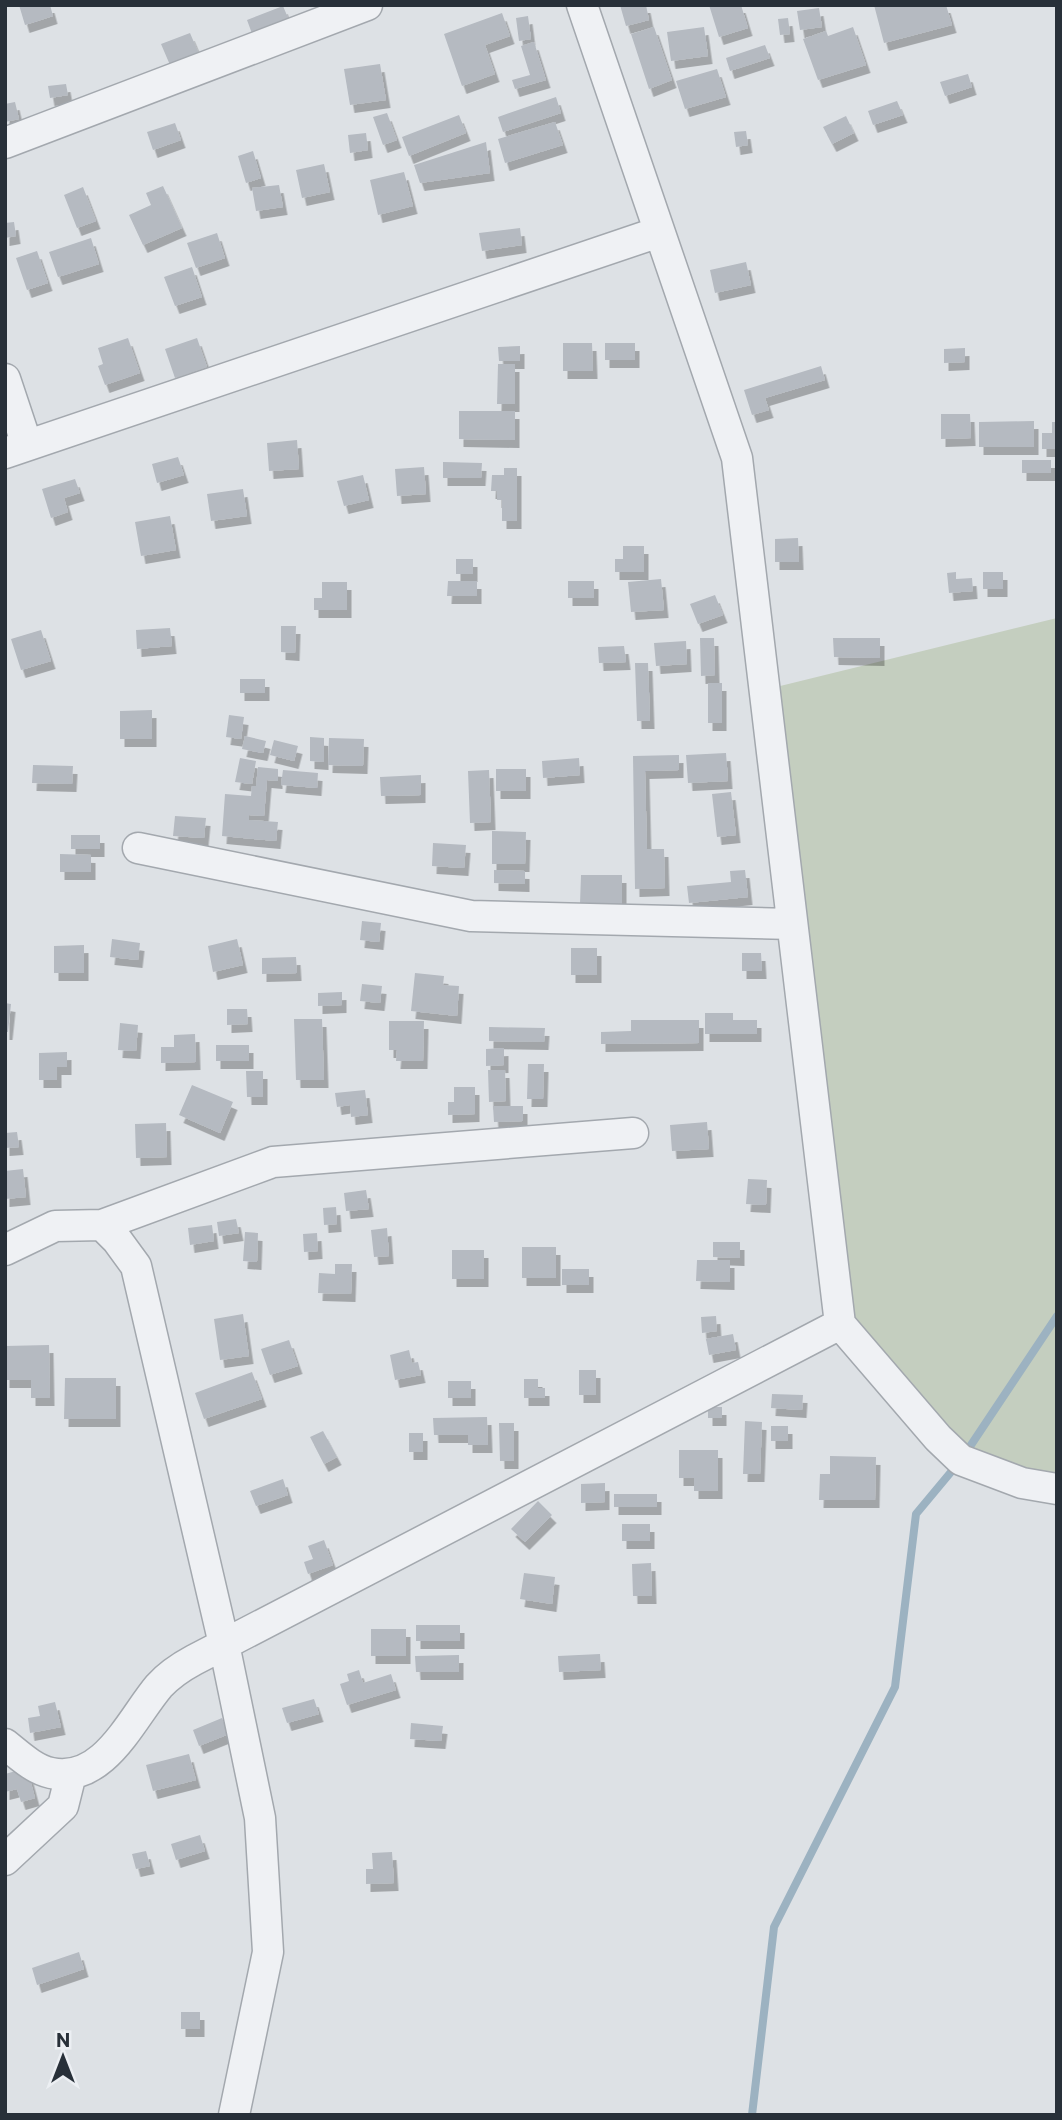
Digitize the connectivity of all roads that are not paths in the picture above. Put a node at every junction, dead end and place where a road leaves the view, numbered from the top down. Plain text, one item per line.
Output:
1 (366, 5) edge
2 (582, 5) edge
3 (5, 143) edge
4 (659, 232) junction
5 (5, 379) edge
6 (16, 449) edge
7 (138, 848) dead end
8 (792, 924) junction
9 (633, 1133) dead end
10 (102, 1225) junction
11 (5, 1250) edge
12 (840, 1324) junction
13 (1057, 1489) edge
14 (225, 1644) junction
15 (5, 1744) edge
16 (71, 1774) junction
17 (5, 1860) edge
18 (234, 2115) edge

1 - 3 street
2 - 4 street
4 - 6 street
4 - 8 street
5 - 6 street
7 - 8 street
8 - 12 street
9 - 10 street
10 - 11 street
10 - 14 street
12 - 13 street
12 - 14 street
14 - 16 street
14 - 18 street
15 - 16 street
16 - 17 street

